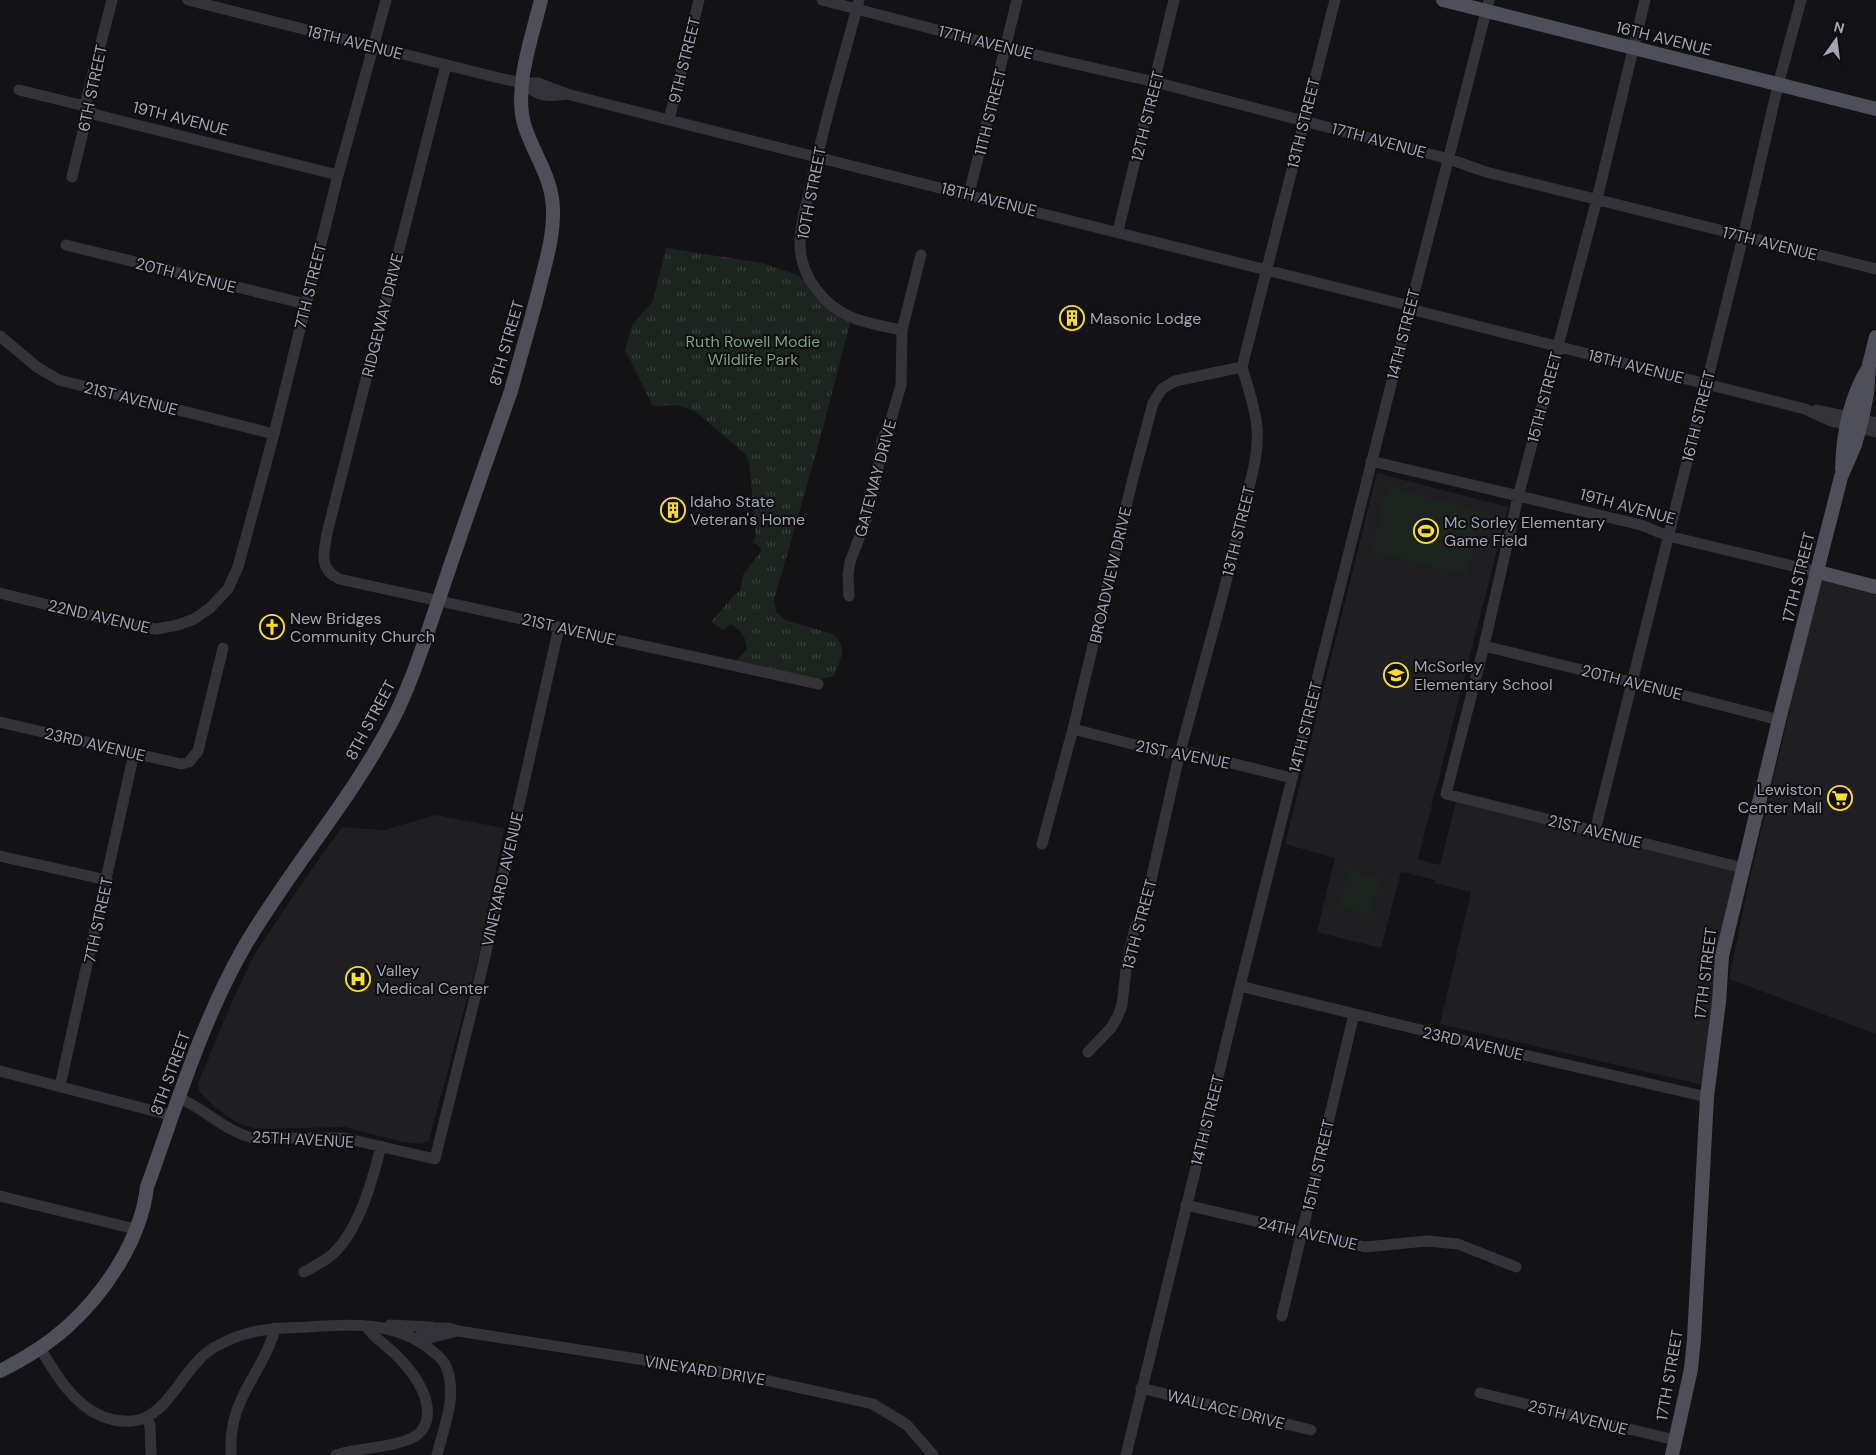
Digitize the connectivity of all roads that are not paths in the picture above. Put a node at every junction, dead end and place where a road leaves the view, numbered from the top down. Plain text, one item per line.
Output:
1 (112, 0) edge
2 (188, 0) edge
3 (386, 0) edge
4 (541, 0) edge
5 (699, 0) edge
6 (822, 0) edge
7 (1017, 0) edge
8 (1174, 0) edge
9 (1335, 0) edge
10 (1443, 0) edge
11 (1644, 0) edge
12 (1801, 0) edge
13 (858, 4) edge
14 (1488, 6) edge
15 (374, 47) junction
16 (1006, 48) junction
17 (1632, 48) junction
18 (446, 65) junction
19 (1156, 82) junction
20 (522, 83) junction
21 (1778, 85) junction
22 (19, 90) dead end
23 (89, 107) junction
24 (1876, 110) edge
25 (669, 120) junction
26 (1303, 121) junction
27 (816, 157) junction
28 (1449, 159) junction
29 (338, 176) junction
30 (72, 177) dead end
31 (969, 194) junction
32 (1597, 199) junction
33 (1118, 231) junction
34 (1743, 237) junction
35 (66, 246) dead end
36 (921, 255) dead end
37 (1876, 269) edge
38 (1267, 270) junction
39 (306, 304) junction
40 (1410, 307) junction
41 (902, 330) junction
42 (0, 336) edge
43 (1876, 337) edge
44 (1557, 347) junction
45 (1242, 366) junction
46 (1706, 383) junction
47 (1854, 422) junction
48 (1876, 423) edge
49 (1876, 432) edge
50 (274, 434) junction
51 (1371, 461) junction
52 (1518, 496) junction
53 (1668, 536) junction
54 (325, 566) joint
55 (1818, 572) junction
56 (236, 573) joint
57 (1876, 587) edge
58 (0, 592) edge
59 (849, 596) dead end
60 (438, 600) junction
61 (559, 627) junction
62 (1484, 646) junction
63 (223, 648) dead end
64 (1631, 682) junction
65 (818, 684) dead end
66 (1779, 720) junction
67 (0, 722) edge
68 (1073, 729) junction
69 (134, 754) junction
70 (1179, 756) junction
71 (1292, 778) junction
72 (1446, 794) joint
73 (1595, 831) junction
74 (1042, 844) dead end
75 (0, 856) edge
76 (1743, 868) junction
77 (107, 880) junction
78 (1240, 986) junction
79 (1354, 1014) junction
80 (1088, 1052) dead end
81 (0, 1071) edge
82 (60, 1086) junction
83 (1706, 1096) junction
84 (179, 1098) junction
85 (173, 1116) junction
86 (381, 1146) junction
87 (435, 1159) joint
88 (0, 1196) edge
89 (1186, 1205) junction
90 (135, 1229) junction
91 (1302, 1232) junction
92 (1516, 1267) dead end
93 (304, 1272) dead end
94 (1282, 1316) dead end
95 (366, 1326) junction
96 (431, 1327) junction
97 (276, 1328) junction
98 (458, 1331) junction
99 (422, 1342) junction
100 (40, 1348) junction
101 (0, 1371) edge
102 (1141, 1388) junction
103 (1480, 1393) dead end
104 (146, 1418) junction
105 (1311, 1430) dead end
106 (1675, 1440) junction
107 (152, 1455) edge
108 (231, 1455) edge
109 (336, 1455) edge
110 (438, 1455) edge
111 (933, 1455) edge
112 (1126, 1455) edge
113 (1672, 1455) edge

1 - 23 street, 6TH STREET
2 - 15 street, 18TH AVENUE
3 - 15 street, 7TH STREET
4 - 20 main road, 8TH STREET
5 - 25 street, 9TH STREET
6 - 13 street, 17TH AVENUE
7 - 16 street, 11TH STREET
8 - 19 street, 12TH STREET
9 - 26 street, 13TH STREET
10 - 14 main road, 16TH AVENUE
11 - 17 street, 15TH STREET
12 - 21 street, 16TH STREET
13 - 16 street, 17TH AVENUE
13 - 27 street, 10TH STREET
14 - 17 main road, 16TH AVENUE
14 - 28 street, 14TH STREET
15 - 18 street, 18TH AVENUE
15 - 29 street, 7TH STREET
16 - 19 street, 17TH AVENUE
16 - 31 street, 11TH STREET
17 - 21 main road, 16TH AVENUE
17 - 32 street, 15TH STREET
18 - 20 street, 18TH AVENUE
18 - 54 street, RIDGEWAY DRIVE
19 - 26 street, 17TH AVENUE
19 - 33 street, 12TH STREET
20 - 25 street, 18TH AVENUE
20 - 60 main road, 8TH STREET
21 - 24 main road, 16TH AVENUE
21 - 34 street, 16TH STREET
22 - 23 street, 19TH AVENUE
23 - 29 street, 19TH AVENUE
23 - 30 street, 6TH STREET
25 - 27 street, 18TH AVENUE
26 - 28 street, 17TH AVENUE
26 - 38 street, 13TH STREET
27 - 31 street, 18TH AVENUE
27 - 41 street, 10TH STREET
28 - 32 street, 17TH AVENUE
28 - 40 street, 14TH STREET
29 - 39 street, 7TH STREET
31 - 33 street, 18TH AVENUE
32 - 34 street, 17TH AVENUE
32 - 44 street, 15TH STREET
33 - 38 street, 18TH AVENUE
34 - 37 street, 17TH AVENUE
34 - 46 street, 16TH STREET
35 - 39 street, 20TH AVENUE
36 - 41 street, GATEWAY DRIVE
38 - 40 street, 18TH AVENUE
38 - 45 street, 13TH STREET
39 - 50 street, 7TH STREET
40 - 44 street, 18TH AVENUE
40 - 51 street, 14TH STREET
41 - 59 street, GATEWAY DRIVE
42 - 50 street, 21ST AVENUE
43 - 47 main road, 17TH STREET
44 - 46 street, 18TH AVENUE
44 - 52 street, 15TH STREET
45 - 68 street, BROADVIEW DRIVE
45 - 70 street, 13TH STREET
46 - 47 street, 18TH AVENUE
46 - 53 street, 16TH STREET
47 - 48 street, 18TH AVENUE
47 - 49 street, 18TH AVENUE
47 - 55 main road, 17TH STREET
50 - 56 street, 7TH STREET
51 - 52 street, 19TH AVENUE
51 - 71 street, 14TH STREET
52 - 53 street, 19TH AVENUE
52 - 62 street, 15TH STREET
53 - 55 street, 19TH AVENUE
53 - 64 street, 16TH STREET
54 - 60 street, 21ST AVENUE
55 - 57 main road, 19TH AVENUE
55 - 66 main road, 17TH STREET
56 - 58 street, 22ND AVENUE
60 - 61 street, 21ST AVENUE
60 - 84 main road, 8TH STREET
61 - 65 street, 21ST AVENUE
61 - 87 street, VINEYARD AVENUE
62 - 64 street, 20TH AVENUE
62 - 72 street, 15TH STREET
63 - 69 street, 23RD AVENUE
64 - 66 street, 20TH AVENUE
64 - 73 street, 16TH STREET
66 - 76 main road, 17TH STREET
67 - 69 street, 23RD AVENUE
68 - 70 street, 21ST AVENUE
68 - 74 street, BROADVIEW DRIVE
69 - 77 street, 7TH STREET
70 - 71 street, 21ST AVENUE
70 - 80 street, 13TH STREET
71 - 78 street, 14TH STREET
72 - 73 street, 21ST AVENUE
73 - 76 street, 21ST AVENUE
75 - 77 street
76 - 83 main road, 17TH STREET
77 - 82 street, 7TH STREET
78 - 79 street, 23RD AVENUE
78 - 89 street, 14TH STREET
79 - 83 street, 23RD AVENUE
79 - 91 street, 15TH STREET
81 - 82 street
82 - 85 street
83 - 106 main road, 17TH STREET
84 - 85 main road, 8TH STREET
84 - 86 street, 25TH AVENUE
85 - 90 main road, 8TH STREET
86 - 87 street, 25TH AVENUE
86 - 93 street
88 - 90 street
89 - 91 street, 24TH AVENUE
89 - 102 street, 14TH STREET
90 - 100 main road, 8TH STREET
91 - 92 street, 24TH AVENUE
91 - 94 street, 15TH STREET
95 - 96 street, VINEYARD DRIVE
95 - 97 street
95 - 99 street
95 - 109 street
96 - 98 street, VINEYARD DRIVE
96 - 99 street
97 - 104 street
97 - 108 street
98 - 99 street, VINEYARD DRIVE
98 - 111 street, VINEYARD DRIVE
99 - 110 street
100 - 101 main road, 8TH STREET
100 - 104 street
102 - 105 street, WALLACE DRIVE
102 - 112 street, 14TH STREET
103 - 106 street, 25TH AVENUE
104 - 107 street
106 - 113 main road, 17TH STREET

